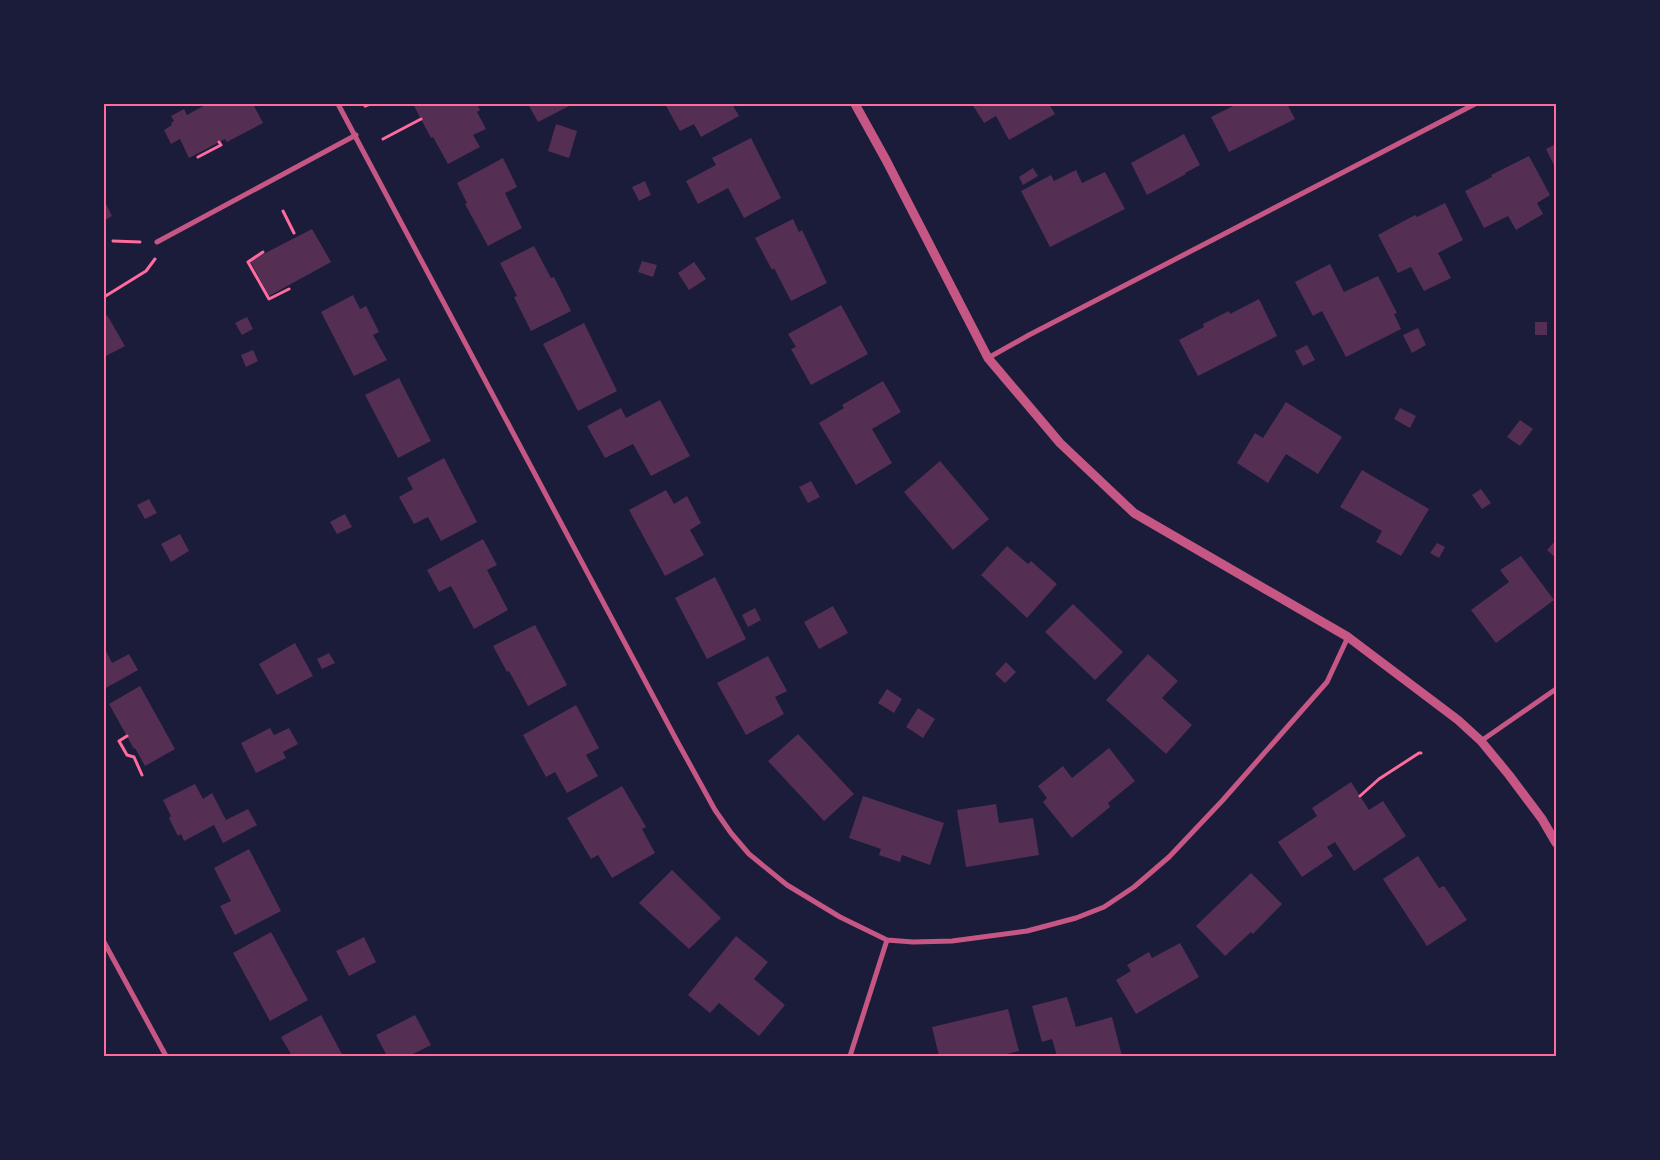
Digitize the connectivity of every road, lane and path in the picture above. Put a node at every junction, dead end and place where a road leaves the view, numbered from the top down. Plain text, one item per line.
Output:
1 (338, 104) edge
2 (370, 104) edge
3 (855, 104) edge
4 (1475, 104) edge
5 (365, 106) dead end
6 (421, 119) dead end
7 (356, 135) junction
8 (383, 138) dead end
9 (219, 142) dead end
10 (198, 157) dead end
11 (283, 211) dead end
12 (294, 233) dead end
13 (113, 241) dead end
14 (139, 242) dead end
15 (157, 242) joint
16 (264, 252) dead end
17 (289, 289) dead end
18 (104, 297) edge
19 (988, 358) junction
20 (1348, 637) junction
21 (1556, 689) edge
22 (127, 736) dead end
23 (1481, 741) junction
24 (1421, 753) dead end
25 (142, 774) dead end
26 (1360, 796) dead end
27 (1556, 843) edge
28 (887, 940) junction
29 (104, 942) edge
30 (166, 1056) edge
31 (850, 1056) edge

1 - 7 street
2 - 5 path
3 - 19 street
4 - 19 street
6 - 8 path
7 - 15 street
7 - 28 street
9 - 10 path
11 - 12 path
13 - 14 path
15 - 18 path
16 - 17 path
19 - 20 street
20 - 23 street
20 - 28 street
21 - 23 street
22 - 25 path
23 - 27 street
24 - 26 path
28 - 31 street
29 - 30 street

